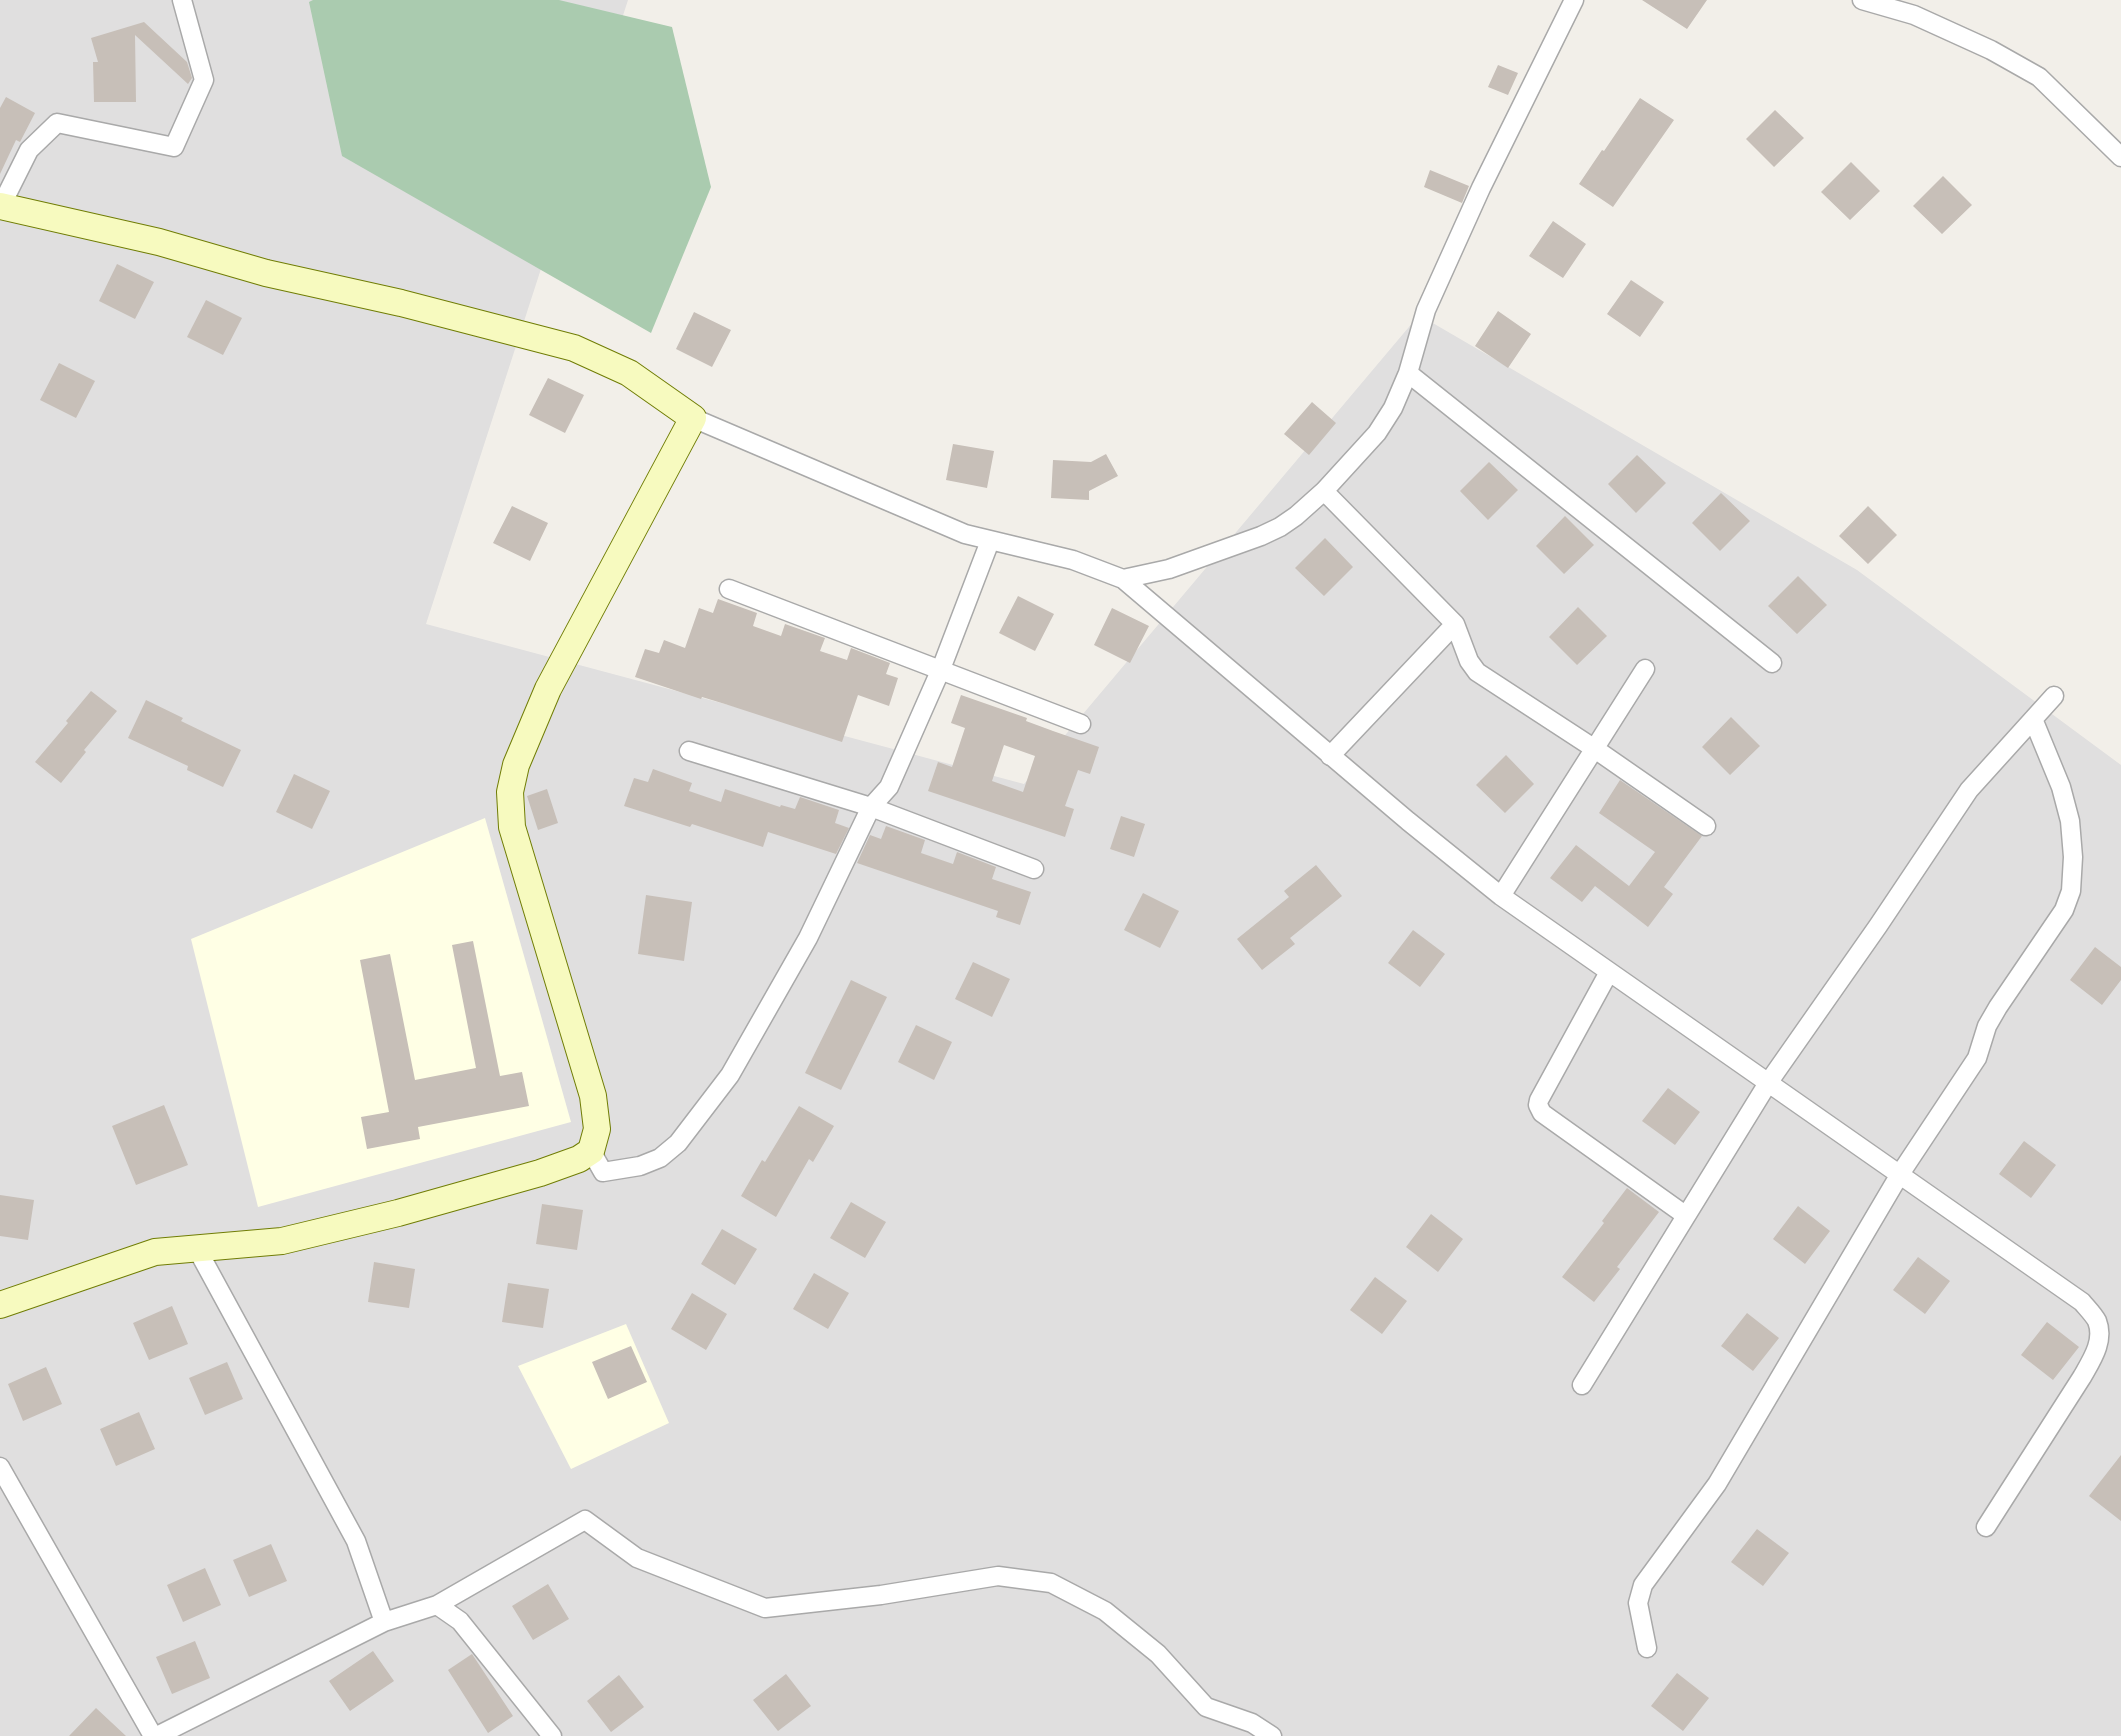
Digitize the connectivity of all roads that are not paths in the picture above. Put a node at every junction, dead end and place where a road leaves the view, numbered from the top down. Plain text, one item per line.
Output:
1 (182, 0) edge
2 (1574, 0) edge
3 (1862, 0) edge
4 (2121, 157) edge
5 (1, 206) edge
6 (1408, 373) junction
7 (693, 418) junction
8 (1324, 491) junction
9 (990, 541) junction
10 (1123, 579) junction
11 (729, 589) dead end
12 (1455, 624) junction
13 (1772, 663) dead end
14 (941, 669) junction
15 (1645, 669) dead end
16 (2054, 696) dead end
17 (2033, 719) junction
18 (1081, 724) dead end
19 (1595, 749) junction
20 (689, 751) dead end
21 (1330, 756) junction
22 (871, 807) junction
23 (1706, 826) dead end
24 (1034, 869) dead end
25 (1500, 896) junction
26 (1609, 972) junction
27 (1768, 1083) junction
28 (591, 1151) junction
29 (1900, 1174) junction
30 (1685, 1215) junction
31 (197, 1249) junction
32 (0, 1305) edge
33 (1582, 1385) dead end
34 (0, 1467) edge
35 (1986, 1527) dead end
36 (437, 1605) junction
37 (384, 1622) junction
38 (1647, 1648) dead end
39 (155, 1736) edge
40 (552, 1736) edge
41 (1272, 1736) edge

1 - 5 street
2 - 6 street
3 - 4 street
5 - 7 street
6 - 8 street
6 - 13 street
7 - 9 street
7 - 28 street
8 - 10 street
8 - 12 street
9 - 10 street
9 - 14 street
10 - 21 street
11 - 14 street
12 - 19 street
12 - 21 street
14 - 18 street
14 - 22 street
15 - 19 street
16 - 17 street
17 - 27 street
17 - 29 street
19 - 23 street
19 - 25 street
20 - 22 street
21 - 25 street
22 - 24 street
22 - 28 street
25 - 26 street
26 - 27 street
26 - 30 street
27 - 29 street
27 - 30 street
28 - 31 street
29 - 35 street
29 - 38 street
30 - 33 street
31 - 32 street
31 - 37 street
34 - 39 street
36 - 37 street
36 - 40 street
36 - 41 street
37 - 39 street

